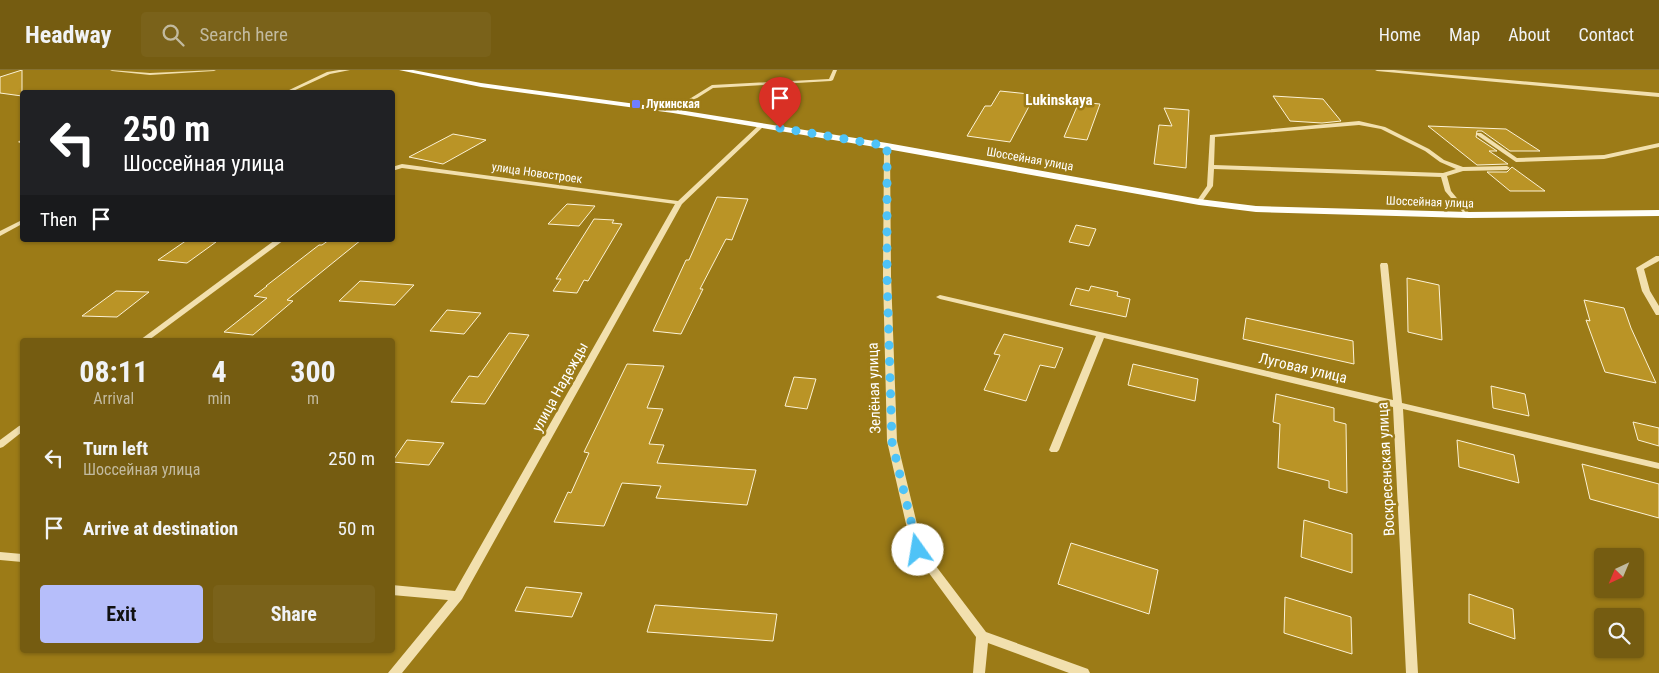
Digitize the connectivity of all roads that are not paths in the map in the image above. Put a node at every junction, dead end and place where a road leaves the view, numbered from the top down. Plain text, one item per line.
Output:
1 (112, 70) edge
2 (214, 70) edge
3 (348, 70) edge
4 (402, 70) edge
5 (835, 70) edge
6 (1377, 70) edge
7 (331, 71) edge
8 (292, 90) edge
9 (1659, 95) edge
10 (673, 111) junction
11 (762, 125) junction
12 (1479, 134) dead end
13 (1659, 145) edge
14 (887, 146) junction
15 (1211, 167) junction
16 (395, 168) edge
17 (1507, 168) dead end
18 (1462, 169) junction
19 (1444, 175) junction
20 (1199, 202) junction
21 (679, 203) junction
22 (1659, 213) edge
23 (1468, 216) junction
24 (20, 223) edge
25 (0, 234) edge
26 (277, 242) edge
27 (1659, 258) edge
28 (1384, 265) dead end
29 (940, 296) dead end
30 (1659, 313) edge
31 (1101, 335) junction
32 (147, 338) edge
33 (1398, 405) junction
34 (20, 430) edge
35 (0, 445) edge
36 (1054, 450) dead end
37 (1659, 466) edge
38 (0, 556) edge
39 (20, 558) edge
40 (395, 590) edge
41 (458, 596) junction
42 (982, 636) junction
43 (394, 673) edge
44 (980, 673) edge
45 (1084, 673) edge
46 (1412, 673) edge

1 - 2 street
3 - 7 street
4 - 10 main road, Шоссейная улица
5 - 10 street
6 - 9 street
7 - 8 street
10 - 11 main road, Шоссейная улица
11 - 14 main road, Шоссейная улица
11 - 21 street, улица Надежды
12 - 13 street
14 - 20 main road, Шоссейная улица
14 - 42 street, Зелёная улица
15 - 18 street
15 - 19 street
15 - 20 street
16 - 21 street, улица Новостроек
17 - 18 street
18 - 19 street
19 - 23 lane
20 - 23 main road, Шоссейная улица
21 - 41 street, улица Надежды
22 - 23 main road, Шоссейная улица
24 - 25 street
26 - 32 street
27 - 30 street
28 - 33 street, Воскресенская улица
29 - 31 street, Луговая улица
31 - 33 street, Луговая улица
31 - 36 street
33 - 37 street, Луговая улица
33 - 46 street, Воскресенская улица
34 - 35 street
38 - 39 street
40 - 41 street
41 - 43 street, улица Надежды
42 - 44 street
42 - 45 street

